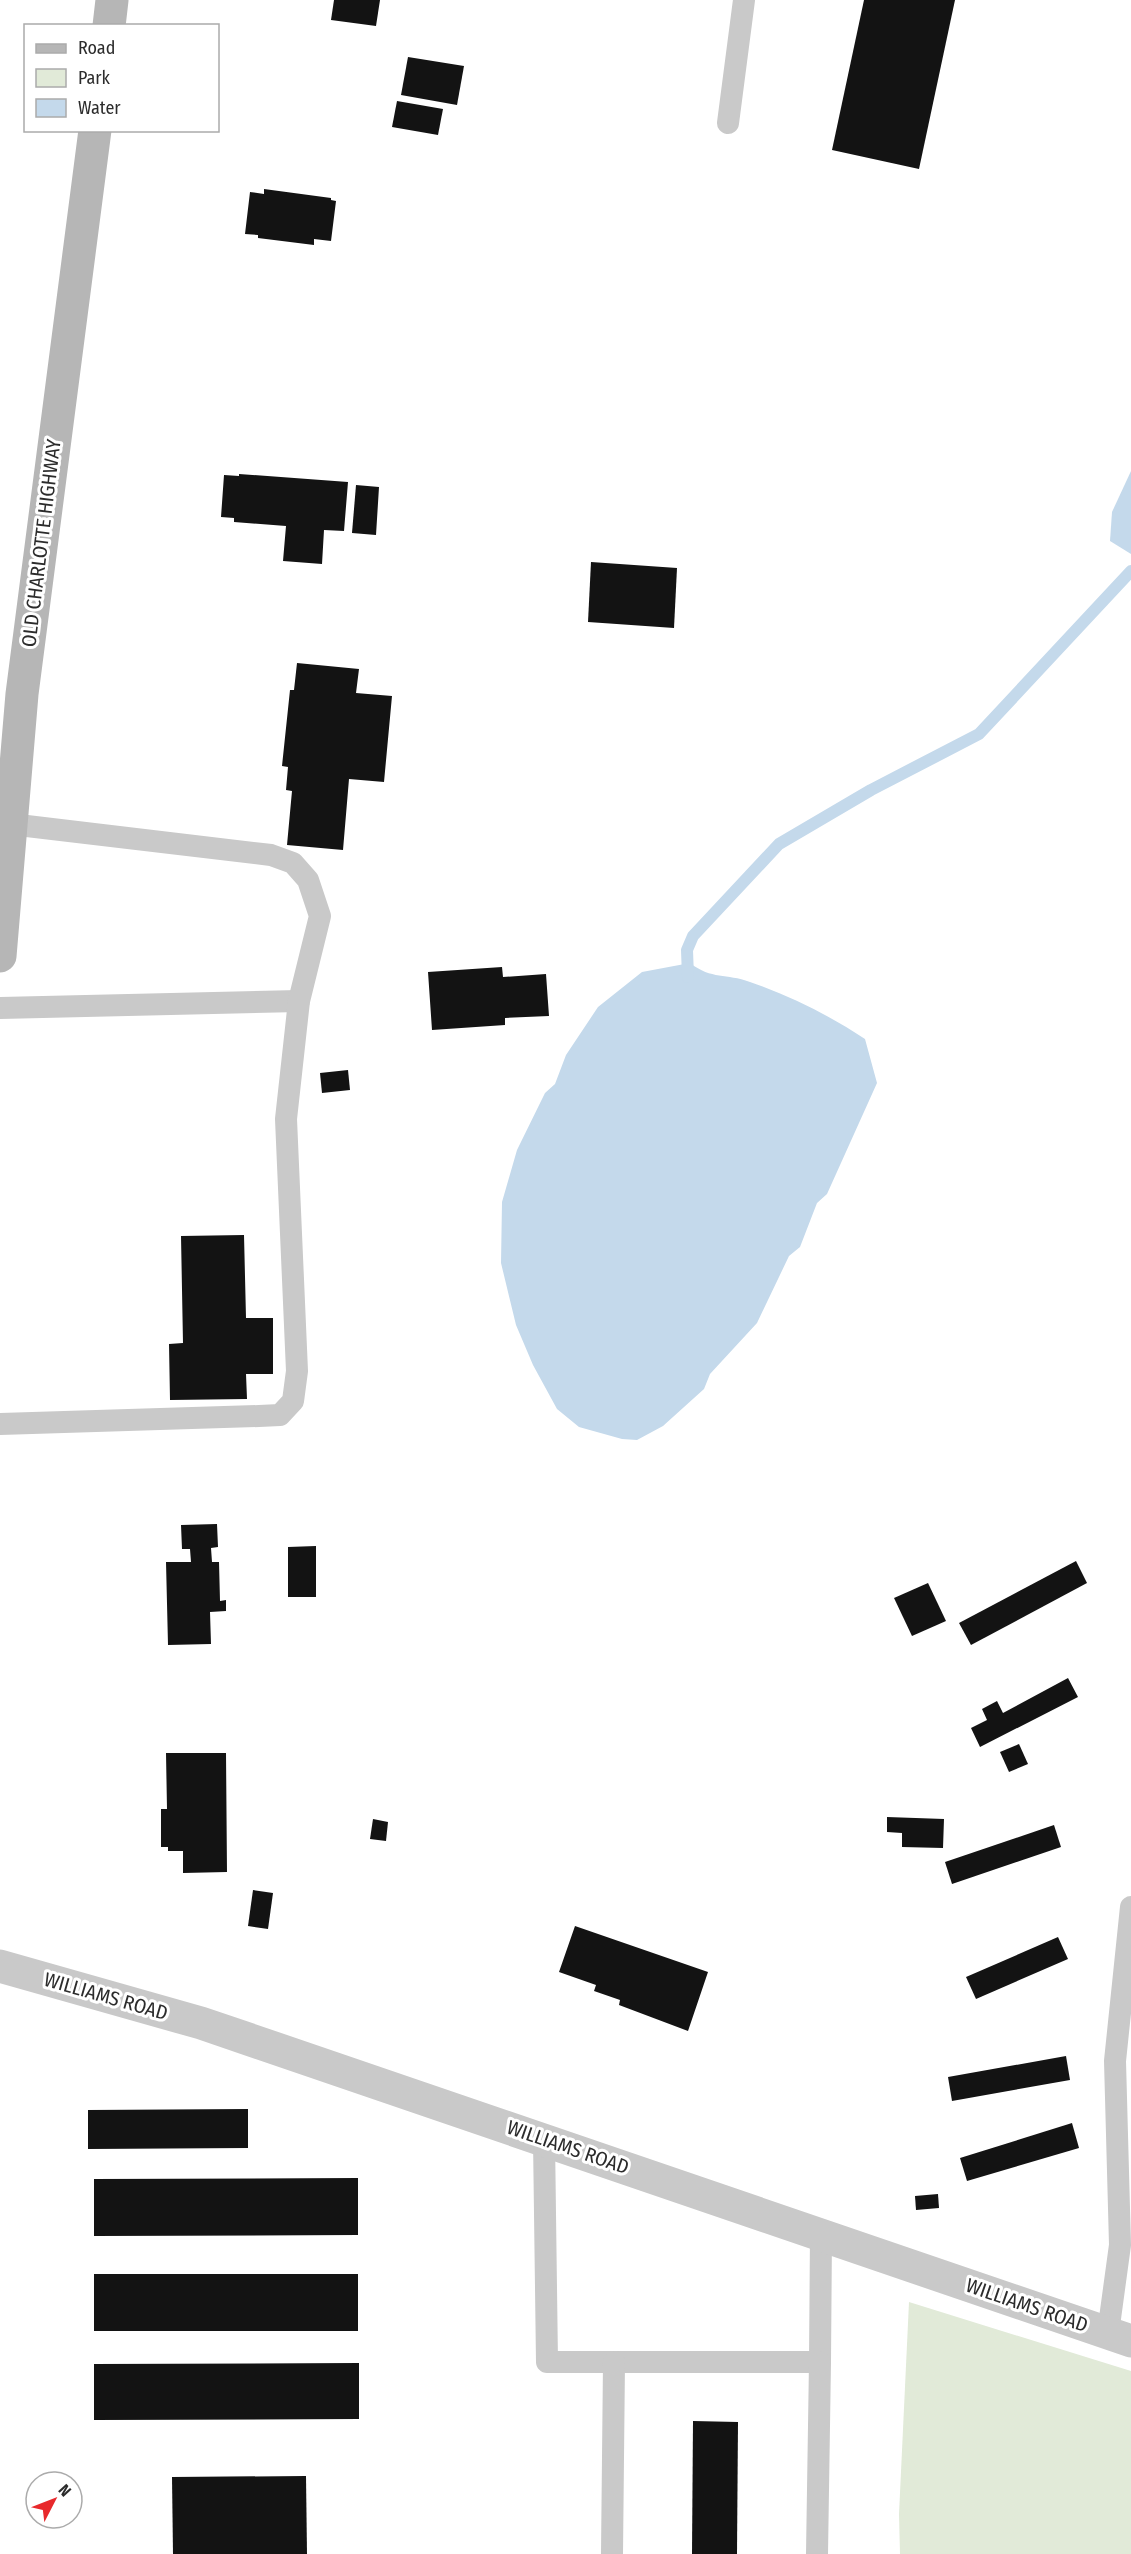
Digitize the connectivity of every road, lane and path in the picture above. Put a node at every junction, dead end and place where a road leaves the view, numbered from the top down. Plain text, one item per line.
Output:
1 (112, 0) edge
2 (744, 0) edge
3 (109, 24) edge
4 (728, 123) dead end
5 (95, 132) edge
6 (10, 824) junction
7 (0, 956) edge
8 (299, 1001) junction
9 (0, 1008) edge
10 (0, 1424) edge
11 (1131, 1907) edge
12 (0, 1966) edge
13 (544, 2139) junction
14 (820, 2234) junction
15 (1120, 2337) edge
16 (614, 2362) junction
17 (820, 2362) junction
18 (612, 2554) edge
19 (817, 2554) edge

1 - 3 main road
2 - 4 lane
5 - 6 main road, OLD CHARLOTTE HIGHWAY
6 - 7 main road, OLD CHARLOTTE HIGHWAY
6 - 8 lane
8 - 9 lane
8 - 10 lane
11 - 15 lane
12 - 13 street, WILLIAMS ROAD
13 - 14 street, WILLIAMS ROAD
13 - 16 lane
14 - 15 street, WILLIAMS ROAD
14 - 17 lane
16 - 17 lane
16 - 18 lane
17 - 19 lane

